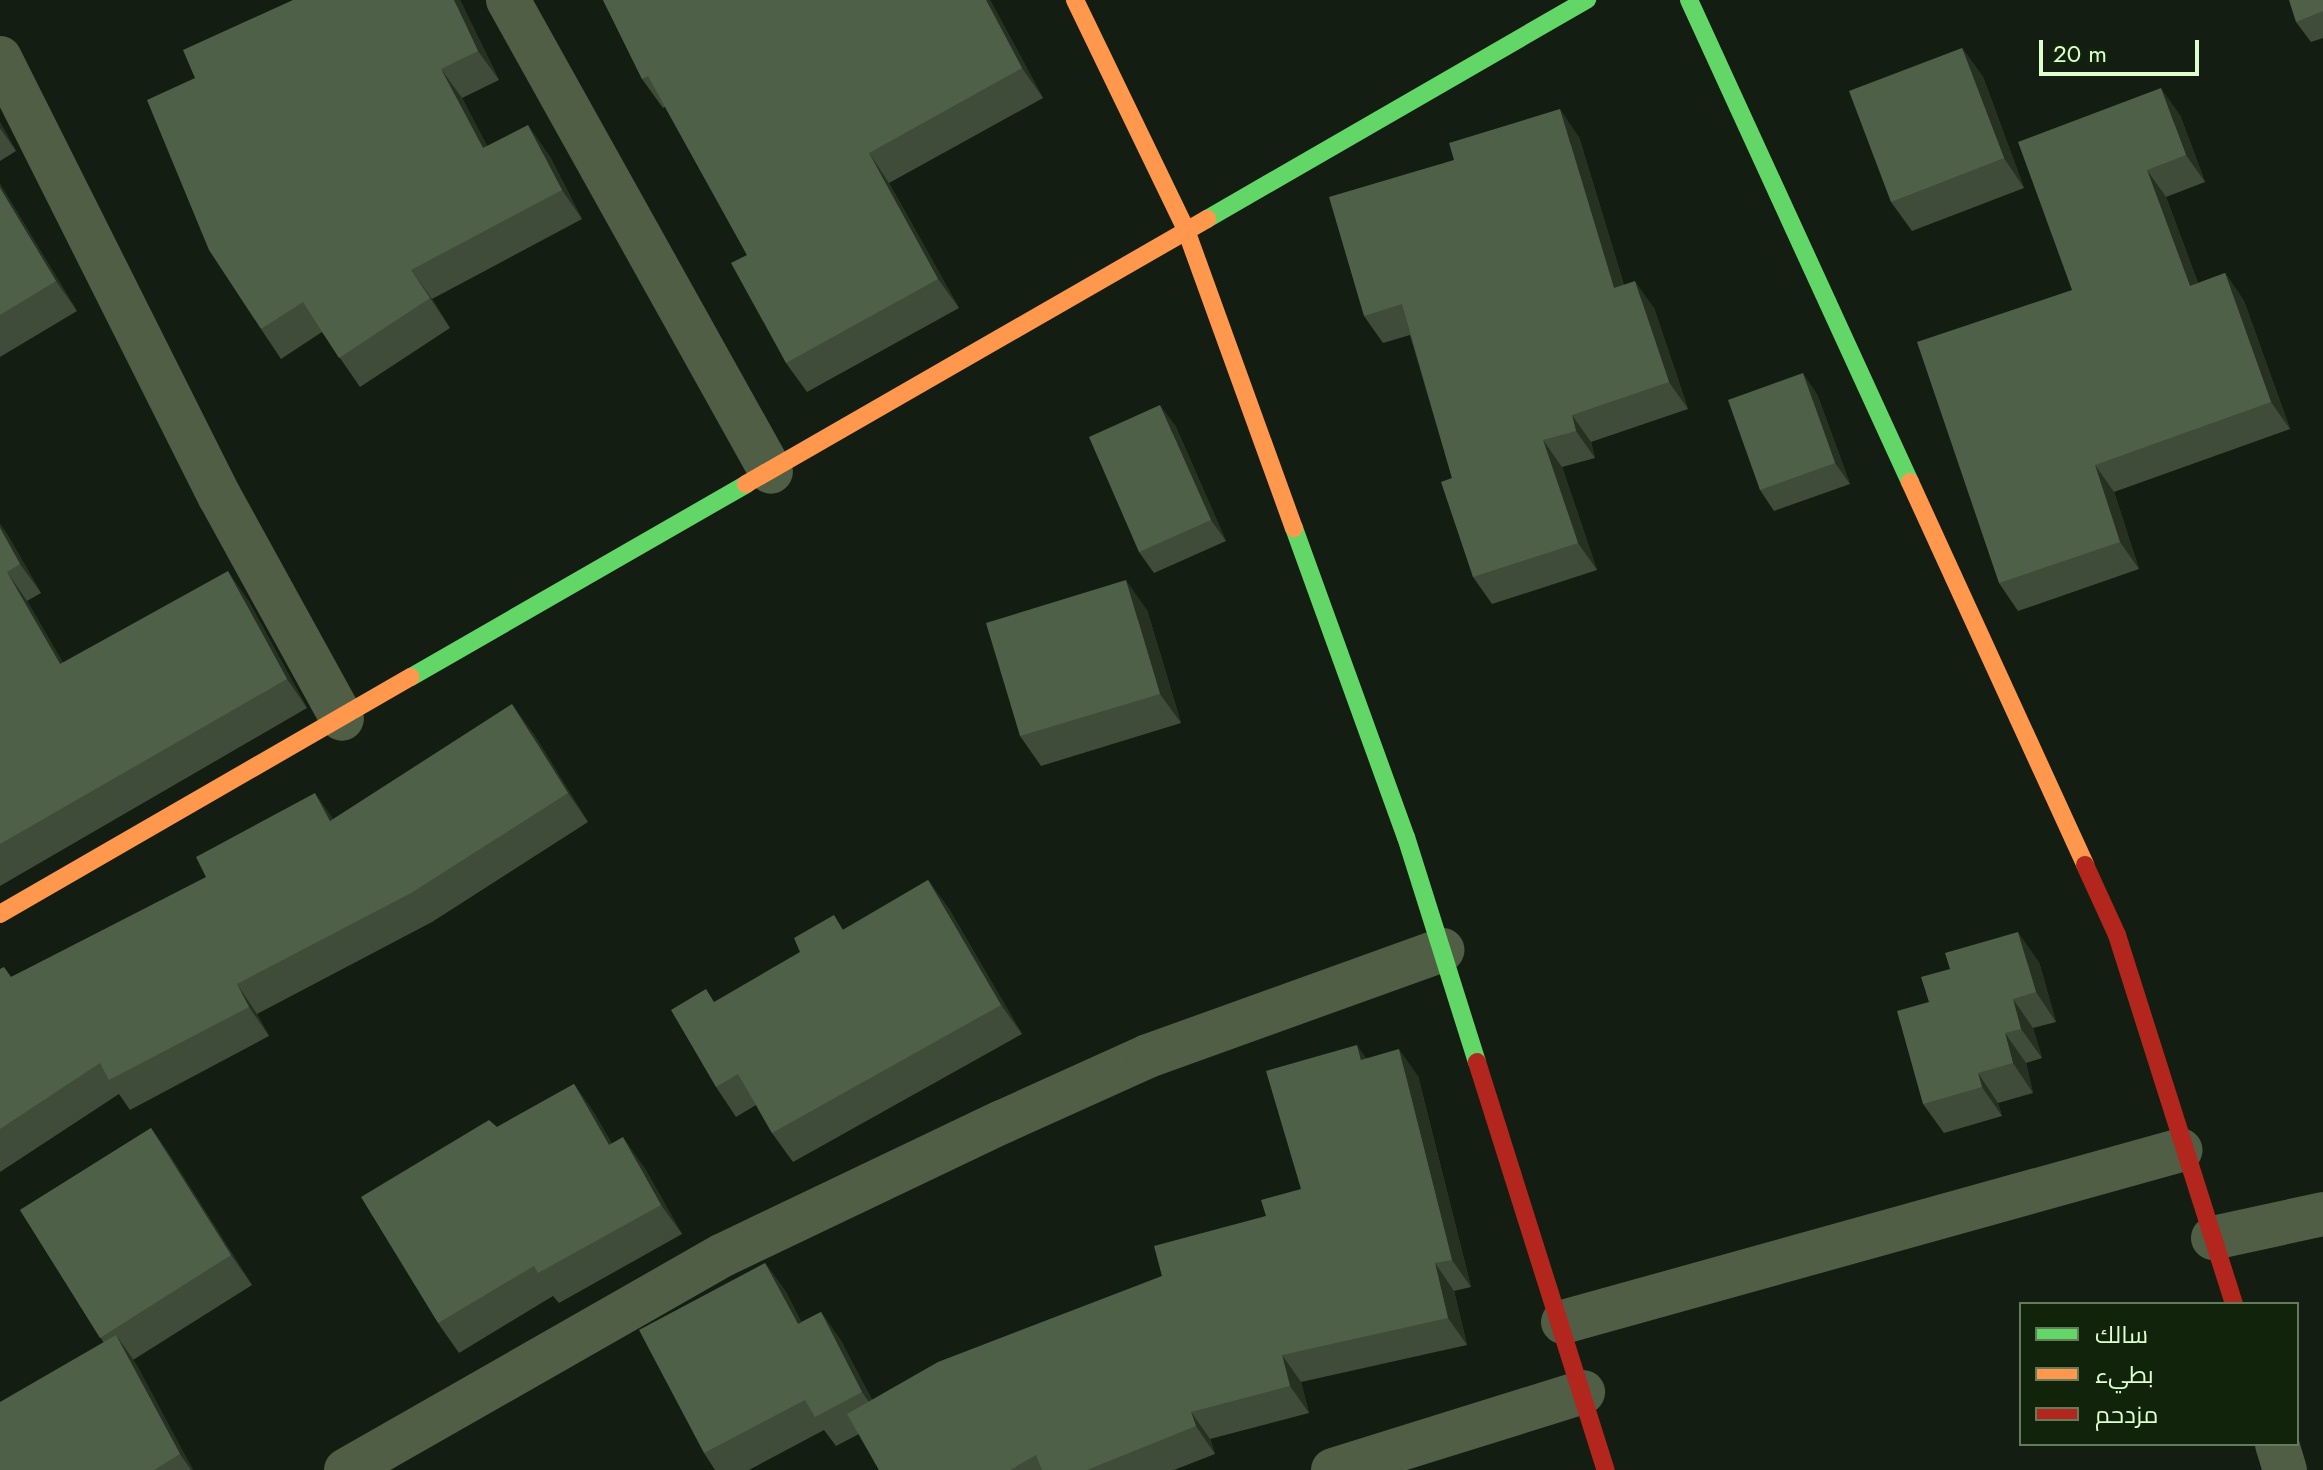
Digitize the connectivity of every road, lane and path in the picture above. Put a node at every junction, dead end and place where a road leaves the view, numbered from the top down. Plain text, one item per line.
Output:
1 (508, 0) edge
2 (1075, 0) edge
3 (1587, 0) edge
4 (1689, 0) edge
5 (0, 58) edge
6 (1186, 230) junction
7 (771, 472) junction
8 (342, 719) junction
9 (0, 914) edge
10 (1443, 950) junction
11 (2181, 1150) junction
12 (2323, 1214) edge
13 (2213, 1238) junction
14 (2233, 1302) edge
15 (1563, 1322) junction
16 (1583, 1392) junction
17 (2278, 1446) edge
18 (346, 1470) edge
19 (1333, 1470) edge
20 (1606, 1470) edge
21 (2285, 1470) edge

1 - 7 street
2 - 6 street
3 - 6 street
4 - 11 street
5 - 8 street
6 - 7 street
6 - 10 street
7 - 8 street
8 - 9 street
10 - 15 street
10 - 18 street
11 - 13 street
11 - 15 street
12 - 13 street
13 - 14 street
15 - 16 street
16 - 19 street
16 - 20 street
17 - 21 street

